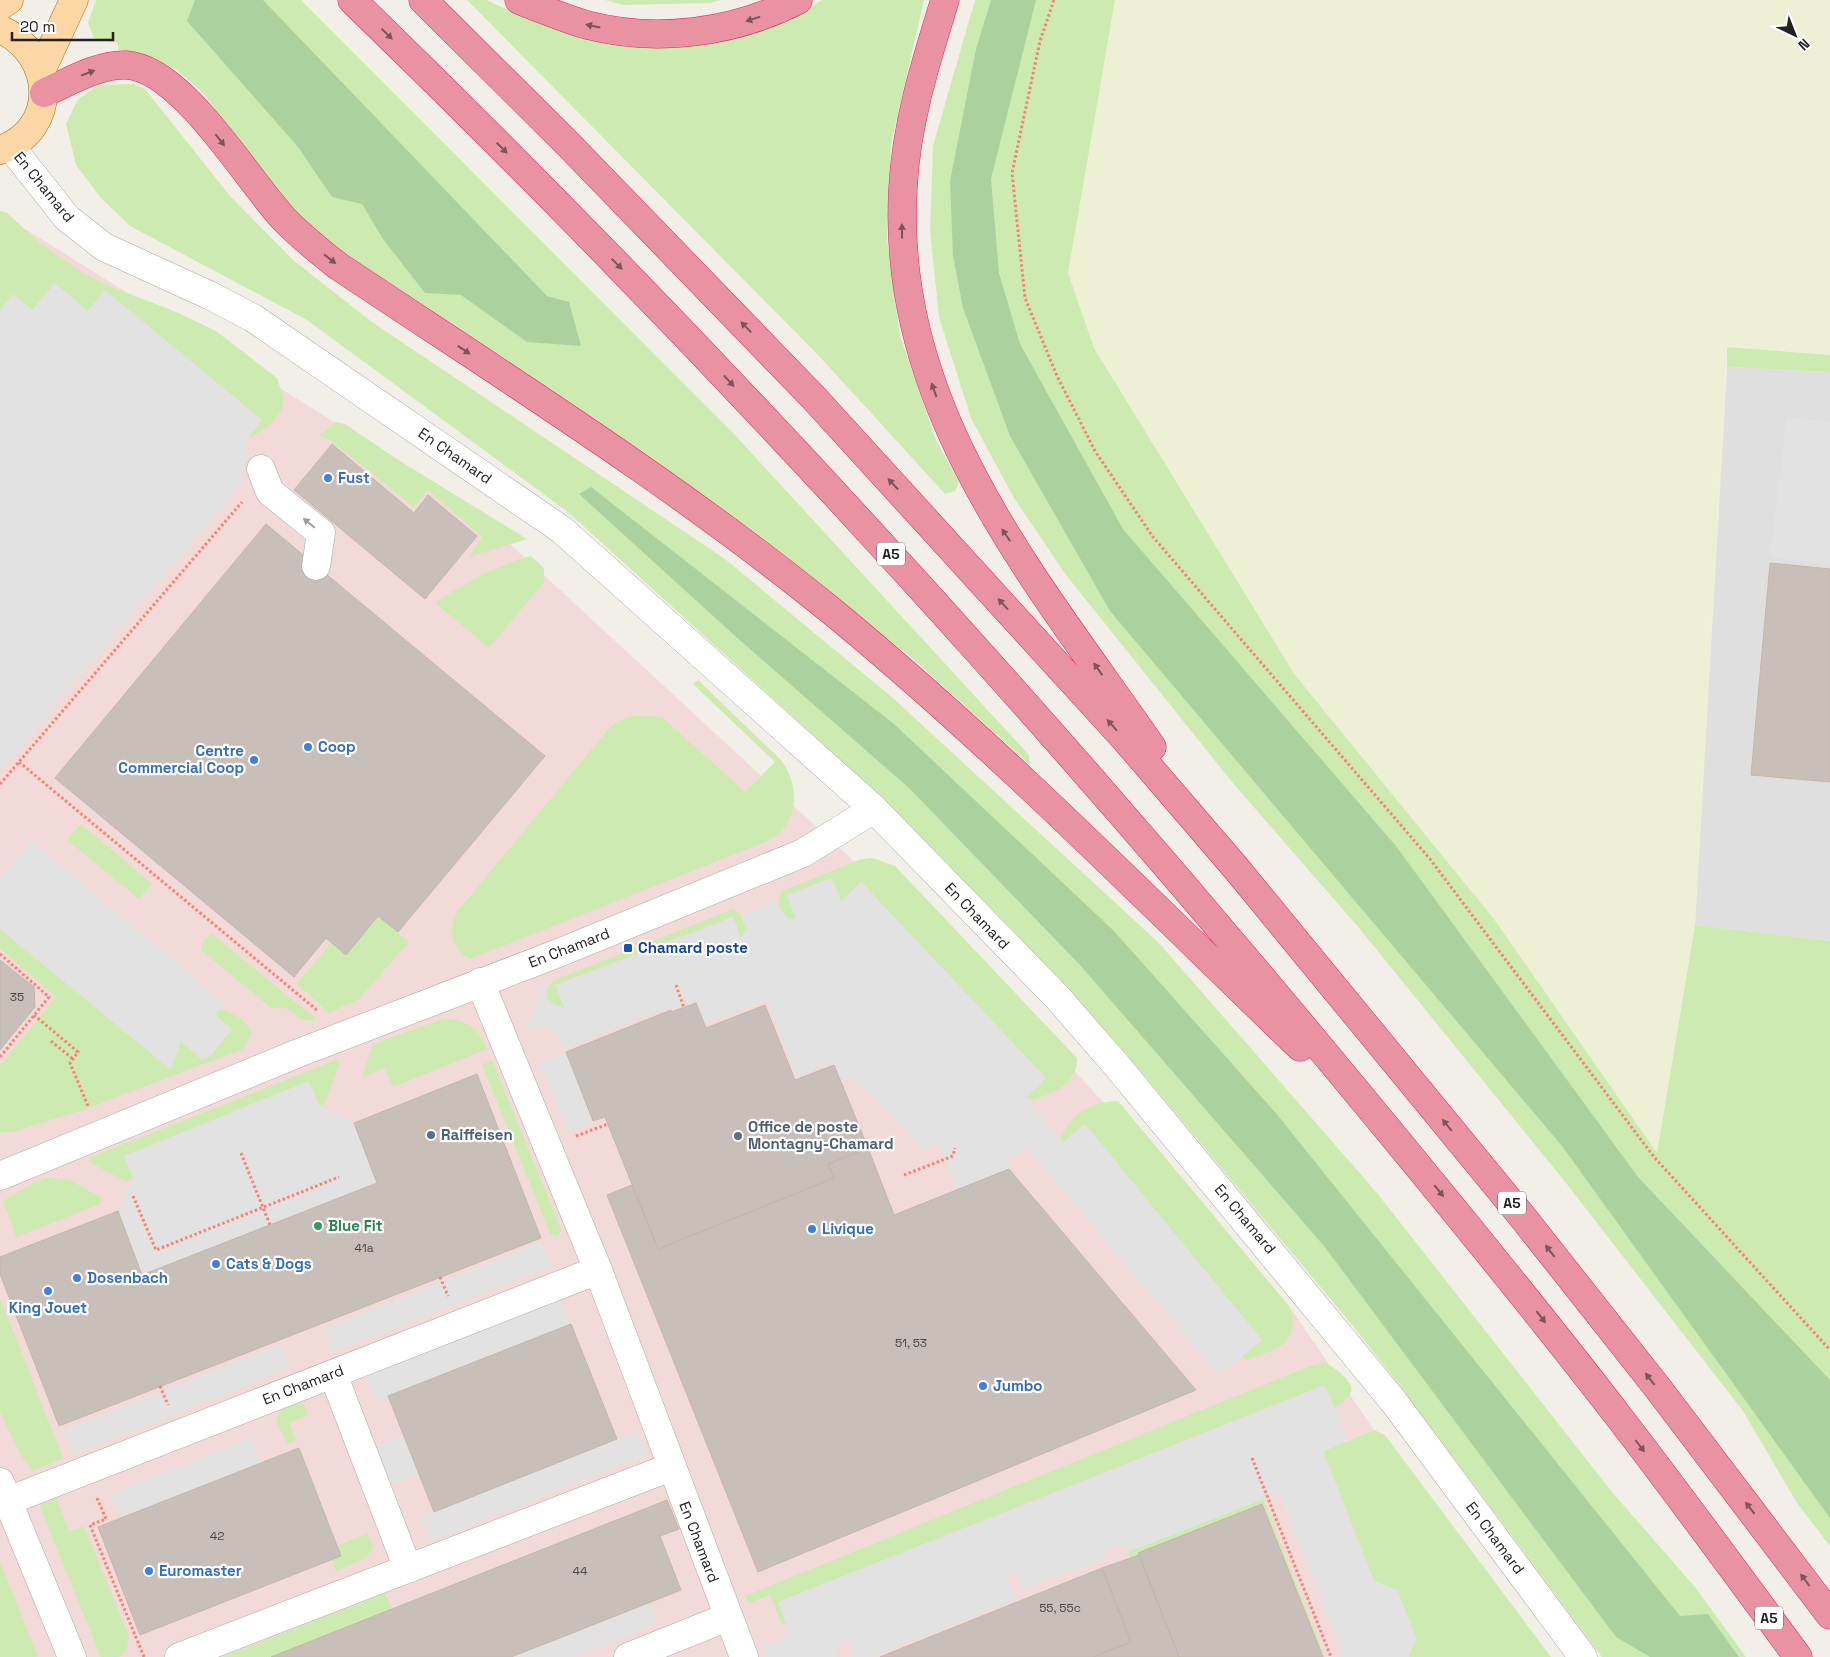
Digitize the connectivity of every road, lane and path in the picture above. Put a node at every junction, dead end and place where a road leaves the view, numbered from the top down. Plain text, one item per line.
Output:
1 (10, 0) edge
2 (74, 0) edge
3 (352, 0) edge
4 (423, 0) edge
5 (519, 0) edge
6 (798, 0) edge
7 (945, 0) edge
8 (1054, 0) edge
9 (0, 6) edge
10 (0, 29) edge
11 (42, 82) junction
12 (5, 148) edge
13 (261, 469) dead end
14 (244, 500) dead end
15 (316, 566) dead end
16 (19, 762) junction
17 (0, 784) edge
18 (874, 809) junction
19 (1235, 868) junction
20 (0, 954) edge
21 (480, 982) junction
22 (676, 985) dead end
23 (684, 1008) dead end
24 (321, 1014) dead end
25 (34, 1015) junction
26 (51, 1041) dead end
27 (0, 1057) edge
28 (73, 1059) junction
29 (91, 1113) dead end
30 (608, 1124) dead end
31 (572, 1137) dead end
32 (1397, 1140) junction
33 (955, 1148) dead end
34 (241, 1152) dead end
35 (904, 1175) dead end
36 (0, 1176) edge
37 (339, 1177) dead end
38 (133, 1196) dead end
39 (262, 1208) junction
40 (270, 1225) dead end
41 (598, 1270) junction
42 (1830, 1350) edge
43 (333, 1374) junction
44 (1252, 1458) dead end
45 (670, 1467) junction
46 (86, 1470) junction
47 (4, 1491) edge
48 (408, 1569) junction
49 (1830, 1615) edge
50 (728, 1617) junction
51 (72, 1657) edge
52 (144, 1657) edge
53 (179, 1657) edge
54 (628, 1657) edge
55 (744, 1657) edge
56 (1331, 1657) edge
57 (1584, 1657) edge
58 (1798, 1657) edge

1 - 9 main road
2 - 11 main road
3 -> 32 highway, A5
19 -> 4 highway, A5
6 -> 5 highway
19 -> 7 highway
8 - 42 path
10 - 11 main road
11 - 12 main road
11 -> 32 highway
12 - 18 street, En Chamard
15 -> 13 street
14 - 16 path
16 - 17 path
16 - 24 path
18 - 21 street, En Chamard
18 - 57 street, En Chamard
49 -> 19 highway, A5
20 - 25 path
21 - 36 street, En Chamard
21 - 41 street, En Chamard
22 - 23 path
25 - 27 path
25 - 28 path
26 - 28 path
28 - 29 path
30 - 31 path
32 -> 58 highway, A5
33 - 35 path
34 - 39 path
37 - 39 path
38 - 39 path
39 - 40 path
41 - 43 street, En Chamard
41 - 45 street, En Chamard
43 - 46 street, En Chamard
43 - 48 street
44 - 56 path
45 - 48 street
45 - 50 street, En Chamard
46 - 47 street, En Chamard
46 - 52 path
47 - 51 street, En Chamard
48 - 53 street
50 - 54 street
50 - 55 street, En Chamard

